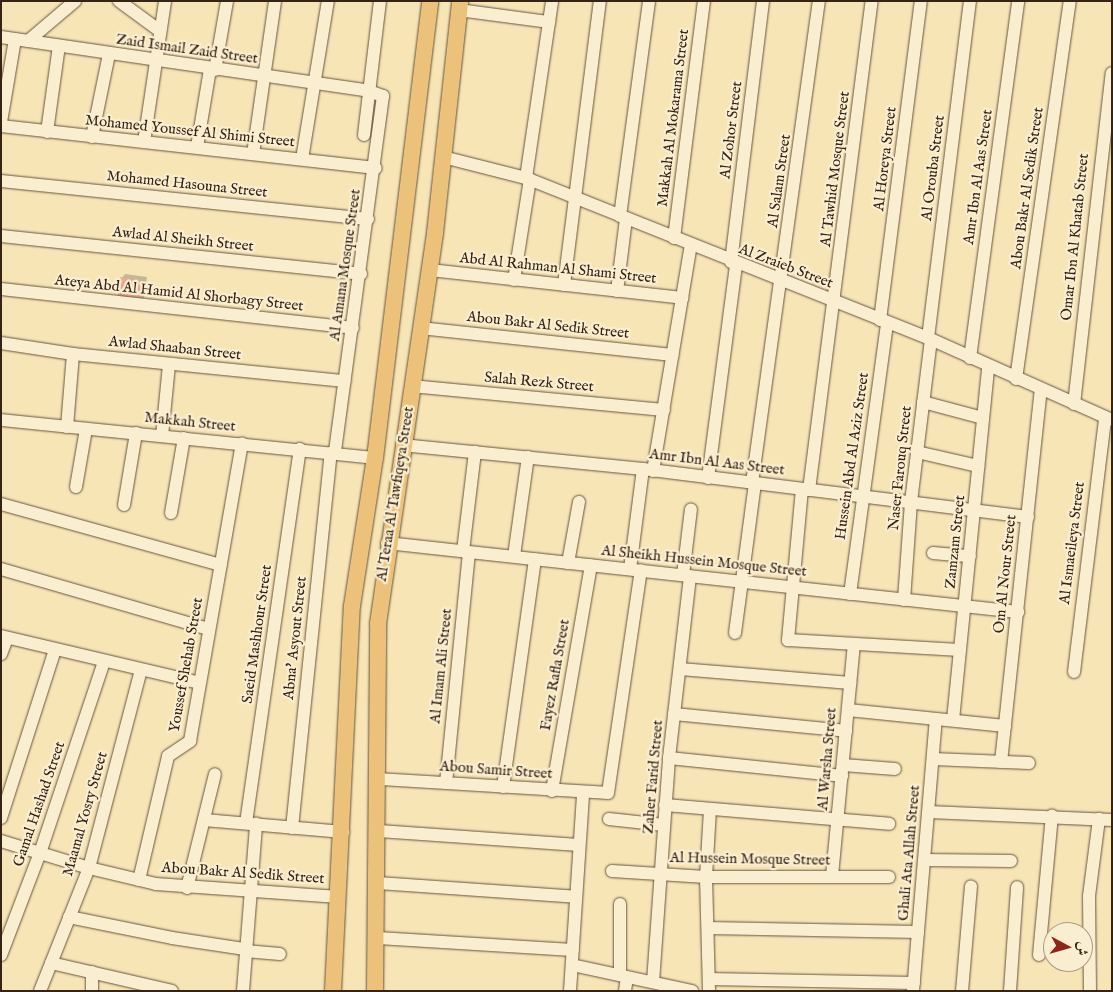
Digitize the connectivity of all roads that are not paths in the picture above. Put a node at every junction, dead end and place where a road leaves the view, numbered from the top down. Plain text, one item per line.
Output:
1 (74, 1) edge
2 (119, 1) edge
3 (165, 1) edge
4 (227, 1) edge
5 (275, 1) edge
6 (328, 1) edge
7 (380, 1) edge
8 (430, 1) edge
9 (552, 1) edge
10 (600, 1) edge
11 (649, 1) edge
12 (704, 1) edge
13 (763, 1) edge
14 (819, 1) edge
15 (872, 1) edge
16 (921, 1) edge
17 (970, 1) edge
18 (1018, 1) edge
19 (1070, 1) edge
20 (459, 6) edge
21 (549, 22) junction
22 (160, 31) junction
23 (1, 37) edge
24 (22, 40) junction
25 (58, 46) junction
26 (109, 54) junction
27 (156, 62) junction
28 (213, 69) junction
29 (1112, 73) edge
30 (265, 77) junction
31 (5, 81) edge
32 (316, 84) junction
33 (369, 91) junction
34 (1, 122) edge
35 (1, 126) edge
36 (46, 132) junction
37 (364, 135) dead end
38 (92, 137) junction
39 (144, 142) junction
40 (197, 147) junction
41 (254, 154) junction
42 (443, 157) junction
43 (302, 159) junction
44 (376, 168) junction
45 (528, 179) junction
46 (1, 181) edge
47 (576, 198) junction
48 (623, 217) junction
49 (368, 219) junction
50 (1, 236) edge
51 (674, 238) junction
52 (691, 245) junction
53 (734, 263) junction
54 (430, 270) junction
55 (361, 274) junction
56 (514, 280) junction
57 (782, 282) junction
58 (564, 285) junction
59 (1, 289) edge
60 (617, 291) junction
61 (682, 298) junction
62 (835, 302) junction
63 (884, 321) junction
64 (353, 328) junction
65 (420, 328) junction
66 (929, 339) junction
67 (1, 343) edge
68 (73, 354) junction
69 (673, 355) junction
70 (970, 358) junction
71 (169, 364) junction
72 (988, 367) junction
73 (1016, 379) junction
74 (345, 381) junction
75 (411, 386) junction
76 (1042, 390) junction
77 (923, 402) junction
78 (1074, 404) junction
79 (664, 410) junction
80 (983, 418) junction
81 (1108, 419) edge
82 (1, 420) edge
83 (66, 427) junction
84 (86, 429) junction
85 (136, 433) junction
86 (162, 436) junction
87 (184, 438) junction
88 (242, 444) junction
89 (402, 445) junction
90 (300, 449) junction
91 (474, 452) junction
92 (917, 452) junction
93 (333, 453) junction
94 (375, 458) junction
95 (528, 458) junction
96 (978, 466) junction
97 (648, 470) junction
98 (708, 478) junction
99 (754, 483) junction
100 (76, 487) dead end
101 (805, 489) junction
102 (864, 496) junction
103 (579, 502) dead end
104 (911, 502) junction
105 (1, 504) edge
106 (124, 506) dead end
107 (691, 509) dead end
108 (974, 510) junction
109 (171, 513) dead end
110 (1028, 517) junction
111 (387, 543) junction
112 (466, 551) junction
113 (933, 553) dead end
114 (514, 556) junction
115 (970, 556) junction
116 (535, 559) junction
117 (568, 562) junction
118 (220, 565) junction
119 (590, 565) junction
120 (1, 569) edge
121 (635, 570) junction
122 (687, 576) junction
123 (742, 582) junction
124 (791, 587) junction
125 (850, 594) junction
126 (904, 600) junction
127 (964, 606) junction
128 (1018, 612) junction
129 (209, 630) junction
130 (735, 634) dead end
131 (4, 637) edge
132 (854, 645) junction
133 (55, 650) junction
134 (960, 650) junction
135 (1, 654) edge
136 (104, 662) junction
137 (680, 669) junction
138 (141, 670) junction
139 (1074, 672) dead end
140 (200, 683) junction
141 (850, 683) junction
142 (848, 710) junction
143 (674, 714) junction
144 (936, 719) junction
145 (953, 720) junction
146 (1005, 726) junction
147 (846, 731) junction
148 (669, 758) junction
149 (933, 759) junction
150 (1001, 762) junction
151 (1029, 763) dead end
152 (842, 770) junction
153 (896, 770) dead end
154 (215, 774) dead end
155 (379, 779) junction
156 (446, 783) junction
157 (502, 787) junction
158 (552, 791) junction
159 (583, 793) junction
160 (665, 805) junction
161 (710, 809) junction
162 (929, 812) junction
163 (1052, 816) junction
164 (1, 818) edge
165 (838, 818) junction
166 (609, 819) dead end
167 (1106, 819) edge
168 (204, 820) junction
169 (251, 824) junction
170 (889, 824) dead end
171 (664, 825) junction
172 (292, 828) junction
173 (379, 830) junction
174 (343, 832) junction
175 (1, 841) edge
176 (579, 845) junction
177 (40, 853) junction
178 (925, 860) junction
179 (1011, 861) dead end
180 (89, 868) junction
181 (612, 871) dead end
182 (661, 874) junction
183 (706, 876) junction
184 (832, 876) junction
185 (889, 877) dead end
186 (139, 880) junction
187 (378, 883) junction
188 (971, 886) dead end
189 (1017, 886) dead end
190 (187, 888) junction
191 (249, 890) junction
192 (339, 897) junction
193 (576, 897) junction
194 (620, 904) dead end
195 (69, 917) junction
196 (708, 928) junction
197 (918, 932) junction
198 (378, 938) junction
199 (245, 950) junction
200 (573, 950) junction
201 (280, 954) dead end
202 (1, 955) edge
203 (1039, 955) dead end
204 (51, 962) junction
205 (572, 965) junction
206 (92, 972) junction
207 (624, 976) junction
208 (653, 982) junction
209 (709, 985) edge
210 (142, 987) edge
211 (914, 987) edge
212 (670, 988) edge
213 (40, 991) edge
214 (92, 991) edge
215 (172, 991) edge
216 (243, 991) edge
217 (333, 991) edge
218 (376, 991) edge
219 (570, 991) edge
220 (625, 991) edge
221 (692, 991) edge
222 (962, 991) edge
223 (1010, 991) edge
224 (1090, 991) edge

1 - 24 street
2 - 22 street
3 - 22 street
4 - 28 street
5 - 30 street
6 - 32 street
7 - 33 street
8 - 94 main road, Al Teraa Al Tawfiqeya Street
9 - 21 street
10 - 47 street
11 - 48 street
12 - 51 street, Makkah Al Mokarama Street
13 - 53 street, Al Zohor Street
14 - 57 street, Al Salam Street
15 - 62 street, Al Tawhid Mosque Street
16 - 63 street, Al Horeya Street
17 - 66 street, Al Orouba Street
18 - 70 street, Amr Ibn Al Aas Street
19 - 73 street, Abou Bakr Al Sedik Street
20 - 21 street
20 - 42 main road, Al Teraa Al Tawfiqeya Street
21 - 45 street
22 - 27 street
23 - 24 street, Zaid Ismail Zaid Street
24 - 25 street, Zaid Ismail Zaid Street
24 - 31 street
25 - 26 street, Zaid Ismail Zaid Street
25 - 36 street
26 - 27 street, Zaid Ismail Zaid Street
26 - 38 street
27 - 28 street, Zaid Ismail Zaid Street
27 - 39 street
28 - 30 street, Zaid Ismail Zaid Street
28 - 40 street
29 - 78 street, Omar Ibn Al Khatab Street
30 - 32 street, Zaid Ismail Zaid Street
30 - 41 street
31 - 34 street
32 - 33 street, Zaid Ismail Zaid Street
32 - 43 street
33 - 37 street
33 - 44 street, Al Amana Mosque Street
35 - 36 street, Mohamed Youssef Al Shimi Street
36 - 38 street, Mohamed Youssef Al Shimi Street
38 - 39 street, Mohamed Youssef Al Shimi Street
39 - 40 street, Mohamed Youssef Al Shimi Street
40 - 41 street, Mohamed Youssef Al Shimi Street
41 - 43 street, Mohamed Youssef Al Shimi Street
42 - 45 street, Al Zraieb Street
42 - 54 main road, Al Teraa Al Tawfiqeya Street
43 - 44 street, Mohamed Youssef Al Shimi Street
44 - 49 street, Al Amana Mosque Street
45 - 47 street, Al Zraieb Street
45 - 56 street
46 - 49 street, Mohamed Hasouna Street
47 - 48 street, Al Zraieb Street
47 - 58 street
48 - 51 street, Al Zraieb Street
48 - 60 street
49 - 55 street, Al Amana Mosque Street
50 - 55 street, Awlad Al Sheikh Street
51 - 52 street, Al Zraieb Street
52 - 53 street, Al Zraieb Street
52 - 61 street
53 - 57 street, Al Zraieb Street
53 - 98 street, Al Zohor Street
54 - 56 street, Abd Al Rahman Al Shami Street
54 - 65 main road, Al Teraa Al Tawfiqeya Street
55 - 64 street, Al Amana Mosque Street
56 - 58 street, Abd Al Rahman Al Shami Street
57 - 62 street, Al Zraieb Street
57 - 99 street, Al Salam Street
58 - 60 street, Abd Al Rahman Al Shami Street
59 - 64 street, Ateya Abd Al Hamid Al Shorbagy Street
60 - 61 street, Abd Al Rahman Al Shami Street
61 - 69 street
62 - 63 street, Al Zraieb Street
62 - 101 street, Al Tawhid Mosque Street
63 - 66 street, Al Zraieb Street
63 - 102 street, Hussein Abd Al Aziz Street
64 - 74 street, Al Amana Mosque Street
65 - 69 street, Abou Bakr Al Sedik Street
65 - 75 main road, Al Teraa Al Tawfiqeya Street
66 - 70 street, Al Zraieb Street
66 - 77 street, Naser Farouq Street
67 - 68 street, Awlad Shaaban Street
68 - 71 street, Awlad Shaaban Street
68 - 83 street
69 - 79 street
70 - 72 street, Al Zraieb Street
71 - 74 street, Awlad Shaaban Street
71 - 86 street
72 - 73 street, Al Zraieb Street
72 - 80 street, Zamzam Street
73 - 76 street, Al Zraieb Street
74 - 93 street, Al Amana Mosque Street
75 - 79 street, Salah Rezk Street
75 - 89 main road, Al Teraa Al Tawfiqeya Street
76 - 78 street, Al Zraieb Street
76 - 110 street, Om Al Nour Street
77 - 80 street
77 - 92 street, Naser Farouq Street
78 - 81 street, Al Zraieb Street
79 - 97 street
80 - 96 street, Zamzam Street
81 - 139 street, Al Ismaeileya Street
82 - 83 street, Makkah Street
83 - 84 street, Makkah Street
84 - 85 street, Makkah Street
84 - 100 street
85 - 86 street, Makkah Street
85 - 106 street
86 - 87 street, Makkah Street
87 - 88 street, Makkah Street
87 - 109 street
88 - 90 street, Makkah Street
88 - 118 street, Youssef Shehab Street
89 - 91 street, Amr Ibn Al Aas Street
89 - 111 main road, Al Teraa Al Tawfiqeya Street
90 - 93 street, Makkah Street
90 - 169 street, Saeid Mashhour Street
91 - 95 street, Amr Ibn Al Aas Street
91 - 112 street, Al Imam Ali Street
92 - 96 street
92 - 104 street, Naser Farouq Street
93 - 94 street, Makkah Street
93 - 172 street, Abna' Asyout Street
94 - 174 main road, Al Teraa Al Tawfiqeya Street
95 - 97 street, Amr Ibn Al Aas Street
95 - 114 street
96 - 108 street, Zamzam Street
97 - 98 street, Amr Ibn Al Aas Street
97 - 121 street
98 - 99 street, Amr Ibn Al Aas Street
99 - 101 street, Amr Ibn Al Aas Street
99 - 123 street
101 - 102 street, Amr Ibn Al Aas Street
101 - 124 street, Al Tawhid Mosque Street
102 - 104 street, Amr Ibn Al Aas Street
102 - 125 street, Hussein Abd Al Aziz Street
103 - 117 street
104 - 108 street, Amr Ibn Al Aas Street
104 - 126 street, Naser Farouq Street
105 - 118 street
107 - 122 street, Zaher Farid Street
108 - 110 street, Amr Ibn Al Aas Street
108 - 115 street, Zamzam Street
110 - 128 street, Om Al Nour Street
111 - 112 street, Al Sheikh Hussein Mosque Street
111 - 155 main road, Al Teraa Al Tawfiqeya Street
112 - 114 street, Al Sheikh Hussein Mosque Street
112 - 156 street, Al Imam Ali Street
113 - 115 street
114 - 116 street, Al Sheikh Hussein Mosque Street
115 - 127 street, Zamzam Street
116 - 117 street, Al Sheikh Hussein Mosque Street
116 - 157 street
117 - 119 street, Al Sheikh Hussein Mosque Street
118 - 129 street, Youssef Shehab Street
119 - 121 street, Al Sheikh Hussein Mosque Street
119 - 158 street, Fayez Rafla Street
120 - 129 street
121 - 122 street, Al Sheikh Hussein Mosque Street
121 - 159 street, Abou Samir Street
122 - 123 street, Al Sheikh Hussein Mosque Street
122 - 137 street, Zaher Farid Street
123 - 124 street, Al Sheikh Hussein Mosque Street
123 - 130 street
124 - 125 street, Al Sheikh Hussein Mosque Street
124 - 132 street, Al Tawhid Mosque Street
125 - 126 street, Al Sheikh Hussein Mosque Street
126 - 127 street, Al Sheikh Hussein Mosque Street
127 - 128 street, Al Sheikh Hussein Mosque Street
127 - 134 street, Zamzam Street
128 - 146 street, Om Al Nour Street
129 - 140 street, Youssef Shehab Street
131 - 133 street
131 - 135 street
132 - 134 street
132 - 141 street, Al Warsha Street
133 - 136 street
133 - 164 street
134 - 145 street, Zamzam Street
136 - 138 street
136 - 177 street, Gamal Hashad Street
137 - 141 street
137 - 143 street, Zaher Farid Street
138 - 140 street
138 - 180 street, Maamal Yosry Street
140 - 186 street, Youssef Shehab Street
141 - 142 street, Al Warsha Street
142 - 144 street
142 - 147 street, Al Warsha Street
143 - 147 street
143 - 148 street, Zaher Farid Street
144 - 145 street
144 - 149 street, Ghali Ata Allah Street
145 - 146 street
146 - 150 street, Om Al Nour Street
147 - 152 street, Al Warsha Street
148 - 152 street
148 - 160 street, Zaher Farid Street
149 - 150 street
149 - 162 street, Ghali Ata Allah Street
150 - 151 street
152 - 153 street
152 - 165 street, Al Warsha Street
154 - 168 street
155 - 156 street, Abou Samir Street
155 - 173 main road, Al Teraa Al Tawfiqeya Street
156 - 157 street, Abou Samir Street
157 - 158 street, Abou Samir Street
158 - 159 street, Abou Samir Street
159 - 176 street
160 - 161 street
160 - 171 street, Zaher Farid Street
161 - 165 street
161 - 183 street
162 - 163 street
162 - 178 street, Ghali Ata Allah Street
163 - 167 street
163 - 203 street
165 - 170 street
165 - 184 street, Al Warsha Street
166 - 171 street
167 - 224 street
168 - 169 street
168 - 190 street
169 - 172 street
169 - 191 street, Saeid Mashhour Street
171 - 182 street, Zaher Farid Street
172 - 174 street
173 - 176 street
173 - 187 main road, Al Teraa Al Tawfiqeya Street
174 - 192 main road, Al Teraa Al Tawfiqeya Street
175 - 177 street, Abou Bakr Al Sedik Street
176 - 193 street
177 - 180 street, Abou Bakr Al Sedik Street
177 - 202 street, Gamal Hashad Street
178 - 179 street
178 - 197 street, Ghali Ata Allah Street
180 - 186 street, Abou Bakr Al Sedik Street
180 - 195 street, Maamal Yosry Street
181 - 182 street, Al Hussein Mosque Street
182 - 183 street, Al Hussein Mosque Street
182 - 208 street, Zaher Farid Street
183 - 184 street, Al Hussein Mosque Street
183 - 196 street
184 - 185 street, Al Hussein Mosque Street
186 - 190 street, Abou Bakr Al Sedik Street
187 - 193 street
187 - 198 main road, Al Teraa Al Tawfiqeya Street
188 - 222 street
189 - 223 street
190 - 191 street, Abou Bakr Al Sedik Street
191 - 192 street, Abou Bakr Al Sedik Street
191 - 199 street, Saeid Mashhour Street
192 - 217 main road, Al Teraa Al Tawfiqeya Street
193 - 200 street
194 - 207 street
195 - 199 street
195 - 204 street, Maamal Yosry Street
196 - 197 street
196 - 209 street
197 - 211 street, Ghali Ata Allah Street
198 - 200 street
198 - 218 main road, Al Teraa Al Tawfiqeya Street
199 - 201 street
199 - 216 street, Saeid Mashhour Street
200 - 205 street
204 - 206 street
204 - 213 street, Maamal Yosry Street
205 - 207 street
205 - 219 street
206 - 210 street
206 - 214 street
207 - 208 street
207 - 220 street
208 - 212 street
209 - 211 street
210 - 215 street
212 - 221 street

